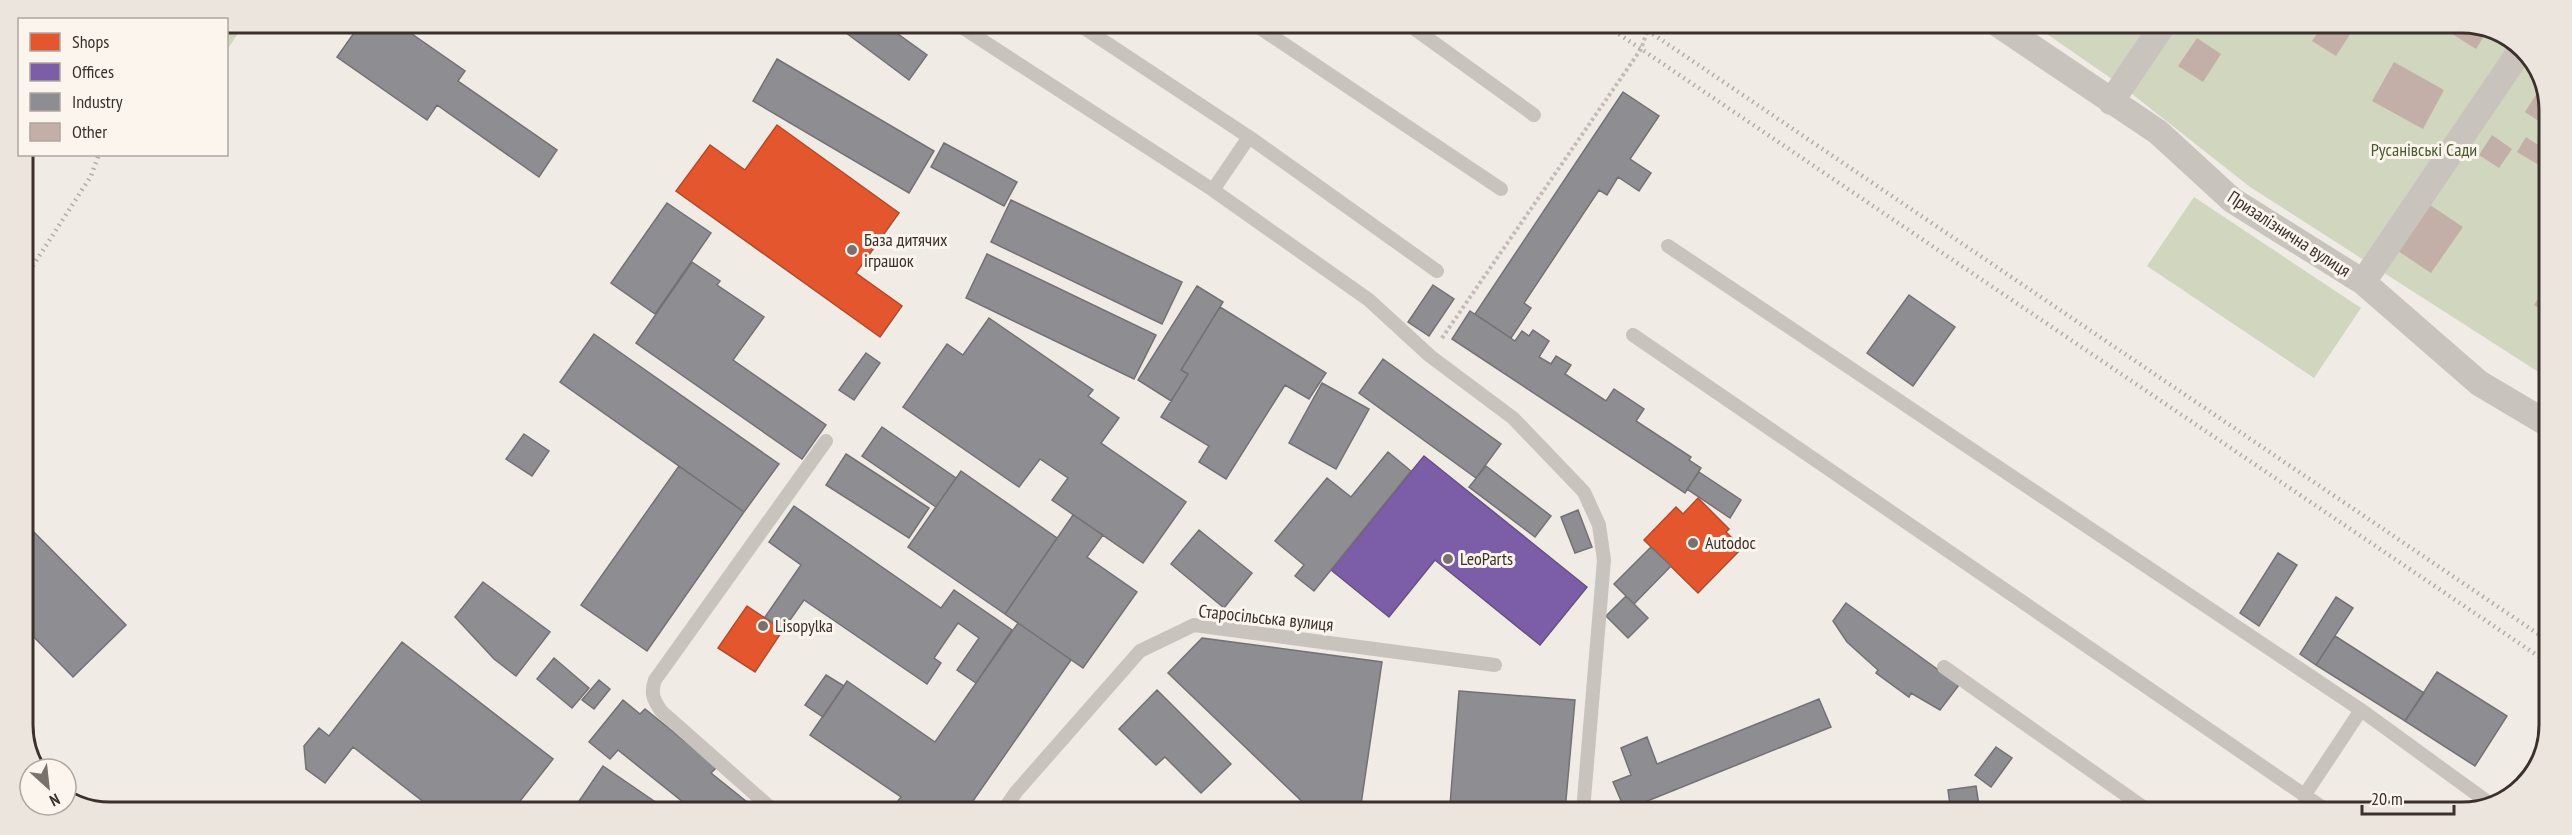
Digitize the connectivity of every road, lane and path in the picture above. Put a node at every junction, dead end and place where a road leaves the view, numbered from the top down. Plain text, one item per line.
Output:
1 (971, 33) edge
2 (1092, 33) edge
3 (1267, 33) edge
4 (1420, 33) edge
5 (1647, 33) edge
6 (2011, 33) edge
7 (2158, 33) edge
8 (2517, 56) edge
9 (2111, 102) junction
10 (1534, 115) dead end
11 (1249, 137) junction
12 (1501, 189) dead end
13 (1212, 190) junction
14 (1668, 246) dead end
15 (1437, 271) dead end
16 (2363, 282) junction
17 (1633, 336) dead end
18 (1430, 356) junction
19 (2539, 419) edge
20 (826, 441) dead end
21 (1495, 664) dead end
22 (1944, 667) dead end
23 (2361, 710) junction
24 (2304, 796) junction
25 (2484, 799) edge
26 (763, 802) edge
27 (1009, 802) edge
28 (1583, 802) edge
29 (2136, 802) edge
30 (2312, 802) edge

1 - 13 lane
2 - 11 lane
3 - 12 lane
4 - 10 lane
5 - 18 path
6 - 9 street, Призалізнична вулиця
7 - 9 street
8 - 16 street
9 - 16 street, Призалізнична вулиця
11 - 13 lane
11 - 15 lane
13 - 18 lane
14 - 23 lane
16 - 19 street, Призалізнична вулиця
17 - 24 lane
18 - 28 lane
20 - 26 lane
21 - 27 lane, Старосільська вулиця
22 - 29 lane
23 - 24 lane
23 - 25 lane
24 - 30 lane

